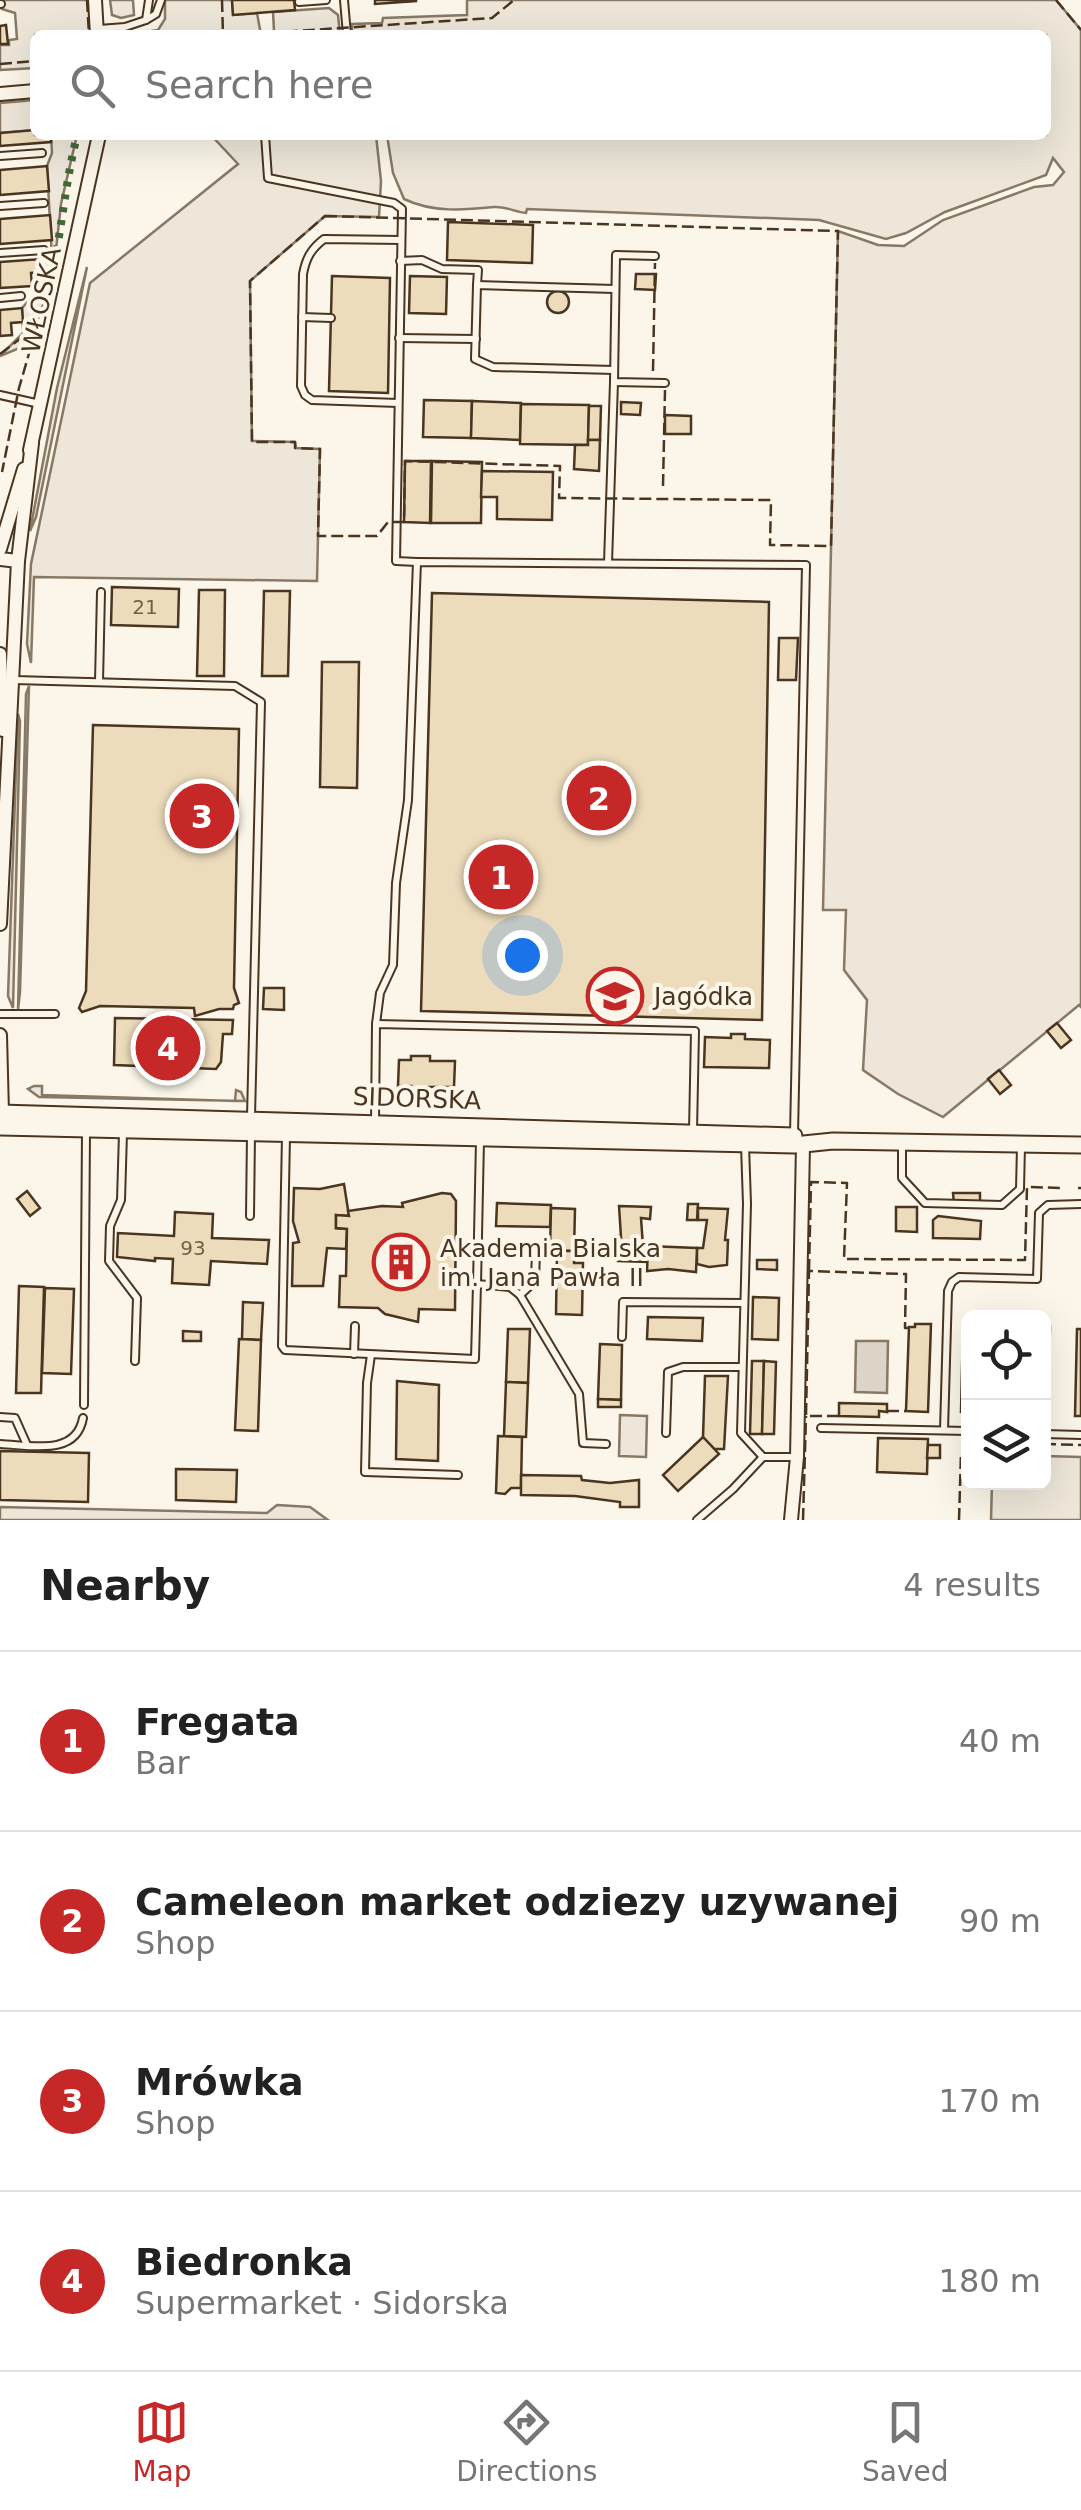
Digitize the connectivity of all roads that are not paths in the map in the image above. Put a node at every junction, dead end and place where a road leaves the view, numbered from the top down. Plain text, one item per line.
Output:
1 (95, 0) edge
2 (148, 0) edge
3 (161, 0) edge
4 (326, 0) edge
5 (344, 0) edge
6 (298, 2) edge
7 (146, 20) junction
8 (97, 30) edge
9 (108, 30) edge
10 (347, 30) edge
11 (30, 91) edge
12 (0, 94) edge
13 (96, 140) edge
14 (265, 140) edge
15 (42, 153) dead end
16 (0, 156) edge
17 (44, 203) dead end
18 (0, 206) edge
19 (401, 240) junction
20 (44, 250) dead end
21 (0, 253) edge
22 (655, 256) dead end
23 (400, 261) junction
24 (477, 285) junction
25 (615, 288) junction
26 (21, 296) dead end
27 (0, 298) edge
28 (302, 317) junction
29 (331, 318) dead end
30 (399, 338) junction
31 (476, 339) junction
32 (614, 370) junction
33 (614, 382) junction
34 (665, 383) dead end
35 (0, 395) edge
36 (398, 403) junction
37 (41, 404) junction
38 (32, 443) junction
39 (0, 549) edge
40 (0, 559) edge
41 (18, 561) junction
42 (416, 562) junction
43 (608, 563) junction
44 (102, 592) dead end
45 (5, 651) edge
46 (5, 680) edge
47 (99, 682) junction
48 (5, 716) edge
49 (0, 924) edge
50 (0, 1014) edge
51 (55, 1014) dead end
52 (376, 1024) junction
53 (0, 1035) edge
54 (0, 1117) edge
55 (87, 1122) junction
56 (123, 1123) junction
57 (251, 1126) junction
58 (286, 1127) junction
59 (375, 1130) junction
60 (480, 1133) junction
61 (693, 1138) junction
62 (745, 1139) junction
63 (798, 1141) junction
64 (902, 1142) junction
65 (1021, 1144) junction
66 (1081, 1145) edge
67 (1081, 1204) edge
68 (250, 1216) dead end
69 (536, 1252) dead end
70 (476, 1284) junction
71 (520, 1295) junction
72 (744, 1303) junction
73 (355, 1326) dead end
74 (622, 1337) dead end
75 (354, 1354) junction
76 (372, 1355) junction
77 (135, 1361) dead end
78 (742, 1367) junction
79 (84, 1405) dead end
80 (0, 1417) edge
81 (83, 1418) dead end
82 (821, 1428) dead end
83 (944, 1430) junction
84 (961, 1431) edge
85 (666, 1433) dead end
86 (1051, 1434) edge
87 (1081, 1435) edge
88 (0, 1444) edge
89 (606, 1444) dead end
90 (27, 1445) junction
91 (763, 1456) junction
92 (797, 1457) junction
93 (458, 1475) dead end
94 (697, 1520) edge
95 (791, 1520) edge

1 - 8 street
2 - 7 lane
3 - 7 lane
4 - 6 lane
5 - 10 lane
7 - 9 lane
11 - 12 street
13 - 37 street, WŁOSKA
14 - 19 lane
15 - 16 lane
17 - 18 lane
19 - 23 lane
19 - 28 lane
20 - 21 lane
22 - 25 lane
23 - 24 lane
23 - 30 lane
24 - 25 lane
24 - 31 lane
25 - 32 lane
26 - 27 lane
28 - 29 lane
28 - 36 lane
30 - 31 lane
30 - 36 lane
31 - 32 lane
32 - 33 lane
33 - 34 lane
33 - 43 lane
35 - 37 lane
36 - 42 lane
37 - 38 street, WŁOSKA
38 - 39 street, WŁOSKA
38 - 41 street, WŁOSKA
40 - 41 street
41 - 45 street, WŁOSKA
42 - 43 lane
42 - 52 lane
43 - 63 lane
44 - 47 lane
45 - 46 street, WŁOSKA
46 - 47 lane
46 - 48 street, WŁOSKA
47 - 57 lane
48 - 49 street, WŁOSKA
50 - 51 lane
52 - 59 lane
52 - 61 lane
53 - 54 street
54 - 55 street, SIDORSKA
55 - 56 street, SIDORSKA
55 - 79 lane
56 - 57 street, SIDORSKA
56 - 77 lane
57 - 58 street, SIDORSKA
57 - 68 lane
58 - 59 street, SIDORSKA
58 - 75 lane
59 - 60 street, SIDORSKA
60 - 61 street, SIDORSKA
60 - 70 lane
61 - 62 street, SIDORSKA
62 - 63 street, SIDORSKA
62 - 72 lane
63 - 64 street, SIDORSKA
63 - 92 street
64 - 65 street, SIDORSKA
64 - 65 lane
65 - 66 street, SIDORSKA
67 - 83 lane
69 - 71 lane
70 - 71 lane
70 - 76 lane
71 - 89 lane
72 - 74 lane
72 - 78 lane
73 - 75 lane
75 - 76 lane
76 - 93 lane
78 - 85 lane
78 - 91 lane
80 - 90 lane
81 - 90 lane
82 - 83 lane
83 - 84 lane
86 - 87 lane
88 - 90 lane
91 - 92 lane
91 - 94 lane
92 - 95 street

